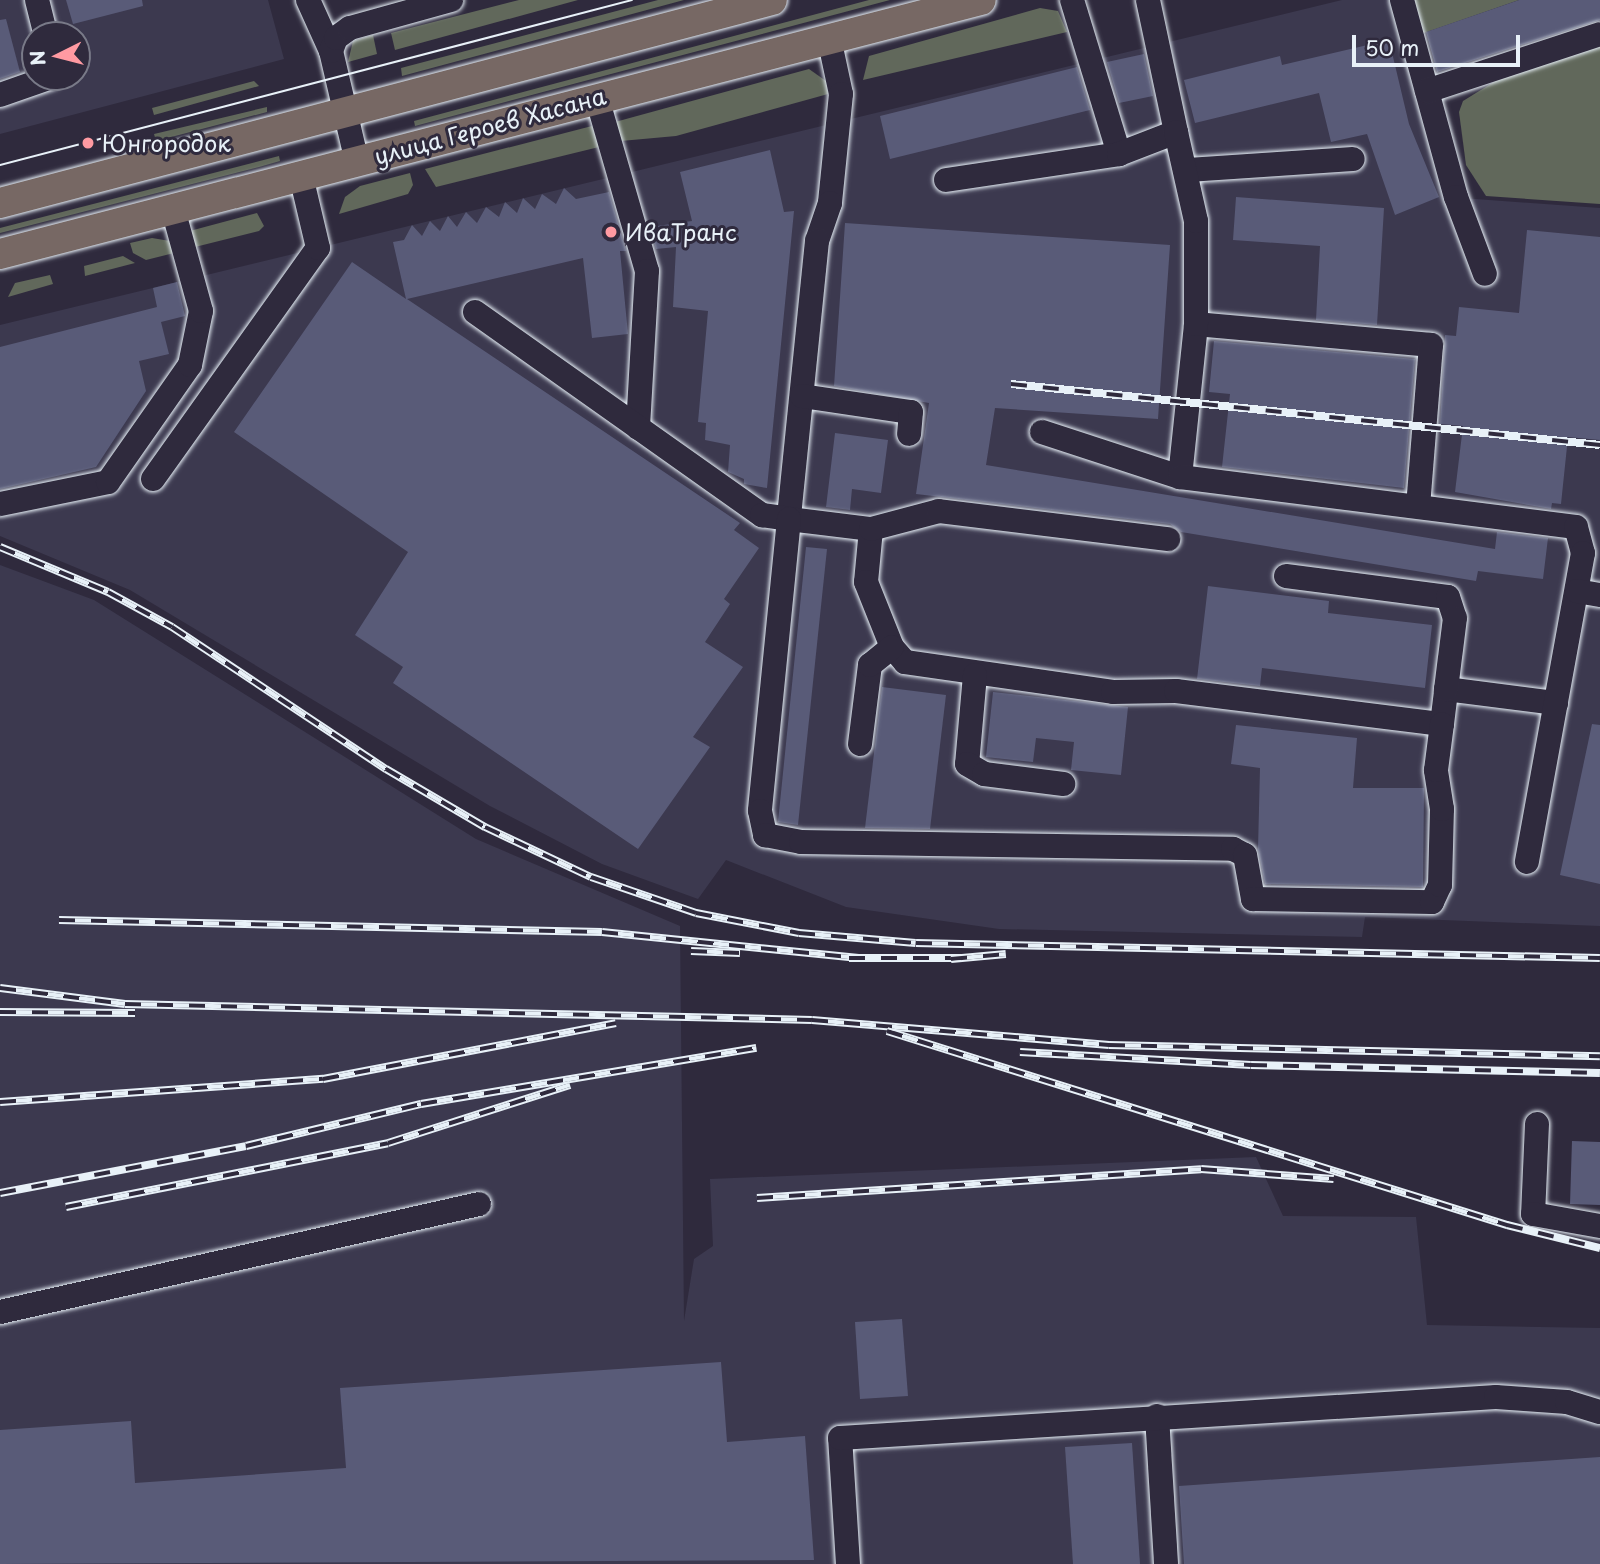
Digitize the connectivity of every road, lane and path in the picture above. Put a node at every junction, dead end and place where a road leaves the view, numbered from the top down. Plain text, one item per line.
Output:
1 (37, 0) edge
2 (308, 0) edge
3 (772, 0) edge
4 (981, 0) edge
5 (1072, 0) edge
6 (1148, 0) edge
7 (1402, 0) edge
8 (436, 2) edge
9 (42, 21) edge
10 (1600, 34) edge
11 (829, 38) junction
12 (331, 51) junction
13 (21, 88) edge
14 (1427, 91) junction
15 (0, 95) edge
16 (597, 98) junction
17 (346, 112) junction
18 (1176, 132) junction
19 (1119, 154) junction
20 (1353, 159) dead end
21 (357, 162) junction
22 (1188, 170) junction
23 (301, 176) junction
24 (946, 180) dead end
25 (0, 203) edge
26 (173, 209) junction
27 (0, 254) edge
28 (1485, 274) dead end
29 (475, 312) dead end
30 (1196, 324) junction
31 (802, 396) junction
32 (638, 428) junction
33 (1042, 432) dead end
34 (909, 434) dead end
35 (1180, 477) junction
36 (153, 479) dead end
37 (0, 505) edge
38 (1418, 505) junction
39 (789, 519) junction
40 (871, 529) junction
41 (1168, 539) dead end
42 (1286, 576) dead end
43 (1588, 593) edge
44 (892, 647) junction
45 (975, 675) junction
46 (1446, 689) junction
47 (1556, 703) junction
48 (1442, 724) junction
49 (860, 744) dead end
50 (1063, 784) dead end
51 (1527, 862) dead end
52 (1537, 1124) dead end
53 (479, 1204) dead end
54 (1600, 1226) edge
55 (0, 1312) edge
56 (1600, 1412) edge
57 (1157, 1416) junction
58 (848, 1564) edge
59 (1166, 1564) edge

1 - 9 street
2 - 12 street
3 - 17 main road
4 - 11 main road, улица Героев Хасана
5 - 19 street
6 - 18 street
7 - 14 street
8 - 12 street
10 - 14 street
11 - 16 main road, улица Героев Хасана
11 - 31 street
12 - 17 street
13 - 15 street
14 - 28 street
16 - 21 main road, улица Героев Хасана
16 - 32 street
17 - 21 street
17 - 25 main road
18 - 19 street
18 - 22 street
19 - 24 street
20 - 22 street
21 - 23 main road, улица Героев Хасана
22 - 30 street
23 - 26 main road, улица Героев Хасана
23 - 36 street
26 - 27 main road, улица Героев Хасана
26 - 37 street
29 - 32 street
30 - 35 street
30 - 38 street
31 - 34 street
31 - 39 street
32 - 39 street
33 - 35 street
35 - 38 street
38 - 43 street
39 - 40 street
39 - 48 street
40 - 41 street
40 - 44 street
42 - 46 street
43 - 47 street
44 - 45 street
44 - 49 street
45 - 48 street
45 - 50 street
46 - 47 street
46 - 48 street
47 - 51 street
52 - 54 street
53 - 55 street
56 - 57 street
57 - 58 street
57 - 59 street

